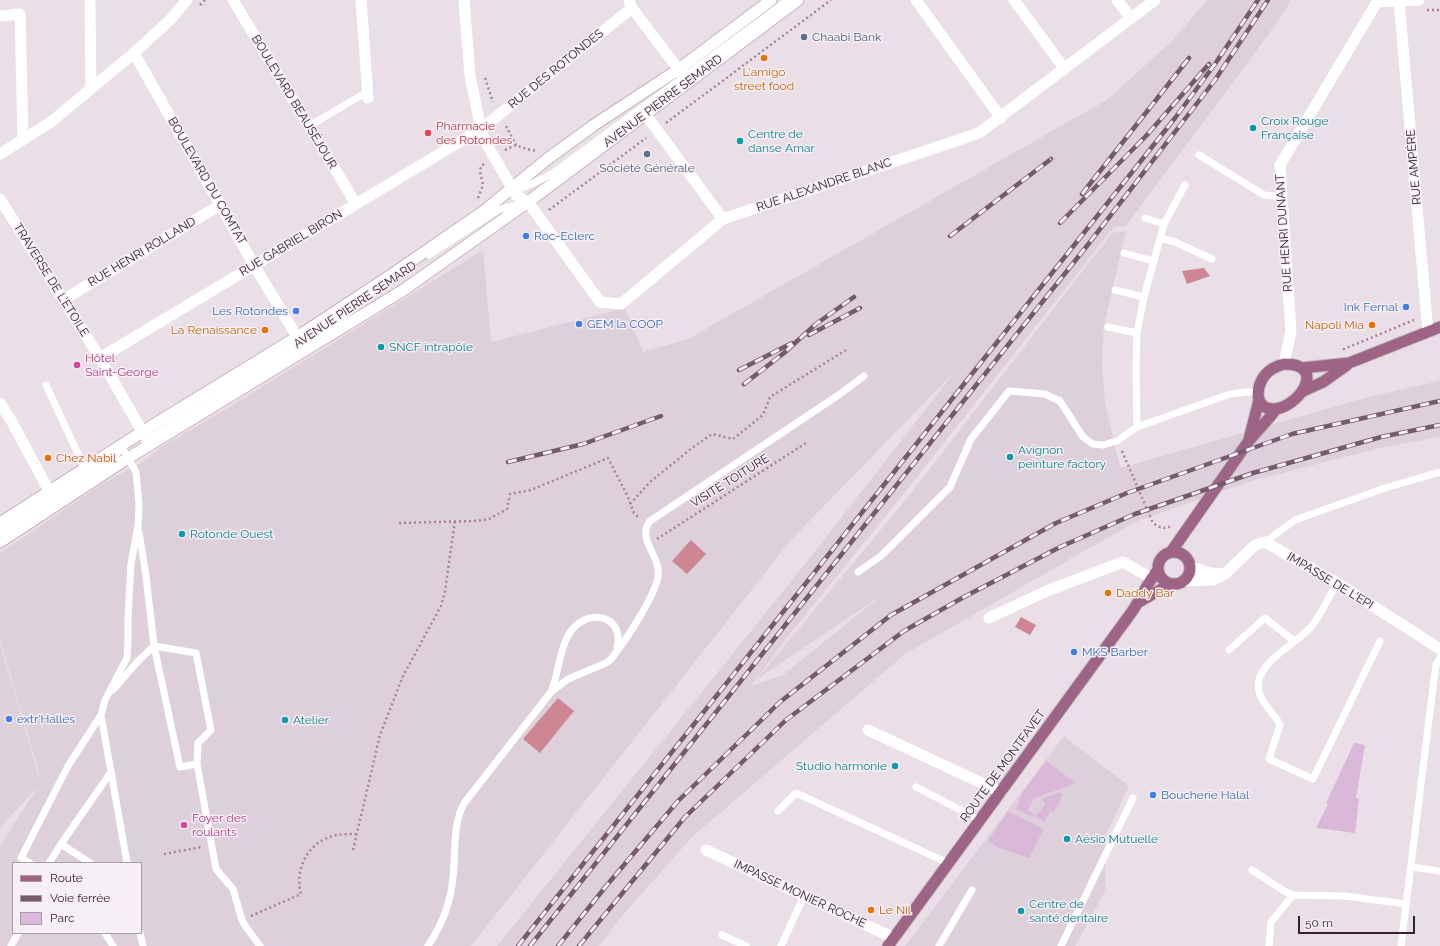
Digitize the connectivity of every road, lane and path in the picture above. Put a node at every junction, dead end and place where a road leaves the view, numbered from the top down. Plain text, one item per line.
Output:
1 (187, 0) edge
2 (233, 0) edge
3 (361, 0) edge
4 (464, 0) edge
5 (771, 0) edge
6 (788, 0) edge
7 (798, 0) edge
8 (916, 0) edge
9 (1014, 0) edge
10 (1117, 0) edge
11 (1155, 0) edge
12 (1395, 1) edge
13 (90, 3) dead end
14 (630, 4) edge
15 (1422, 5) edge
16 (1440, 10) edge
17 (0, 16) edge
18 (1131, 18) junction
19 (134, 53) junction
20 (1064, 68) junction
21 (484, 74) dead end
22 (684, 76) junction
23 (91, 88) junction
24 (368, 95) joint
25 (499, 114) junction
26 (645, 114) junction
27 (1001, 118) junction
28 (309, 126) junction
29 (481, 129) junction
30 (23, 139) junction
31 (516, 145) dead end
32 (0, 154) edge
33 (1199, 155) dead end
34 (1185, 185) dead end
35 (512, 187) junction
36 (1282, 197) junction
37 (0, 199) edge
38 (528, 202) junction
39 (356, 204) junction
40 (220, 205) junction
41 (1145, 218) dead end
42 (723, 219) junction
43 (1164, 224) junction
44 (1160, 238) junction
45 (1124, 253) dead end
46 (1212, 259) dead end
47 (1153, 261) junction
48 (254, 265) junction
49 (1115, 290) dead end
50 (1144, 297) junction
51 (63, 300) junction
52 (1440, 327) edge
53 (1108, 328) dead end
54 (1428, 332) junction
55 (1137, 333) junction
56 (301, 344) junction
57 (1344, 349) dead end
58 (846, 350) dead end
59 (1337, 352) dead end
60 (100, 358) junction
61 (1349, 363) junction
62 (1284, 364) junction
63 (1302, 368) junction
64 (864, 376) dead end
65 (46, 385) dead end
66 (1303, 391) junction
67 (1258, 396) junction
68 (0, 403) edge
69 (1276, 409) junction
70 (1137, 426) junction
71 (146, 438) junction
72 (1117, 441) junction
73 (1248, 442) junction
74 (806, 444) dead end
75 (121, 446) junction
76 (128, 458) junction
77 (85, 469) junction
78 (1440, 472) edge
79 (49, 492) junction
80 (630, 504) junction
81 (455, 521) junction
82 (0, 523) edge
83 (399, 523) dead end
84 (647, 524) junction
85 (138, 526) junction
86 (1189, 526) junction
87 (0, 532) edge
88 (656, 539) dead end
89 (0, 542) edge
90 (1265, 542) junction
91 (1171, 552) junction
92 (1185, 556) junction
93 (1191, 567) junction
94 (858, 572) dead end
95 (1155, 574) junction
96 (1225, 574) junction
97 (1183, 582) junction
98 (1337, 583) junction
99 (1170, 584) junction
100 (1139, 602) junction
101 (989, 618) dead end
102 (1294, 641) junction
103 (1380, 641) dead end
104 (154, 646) junction
105 (1440, 649) edge
106 (1229, 650) dead end
107 (614, 655) junction
108 (1440, 658) edge
109 (551, 692) junction
110 (106, 700) junction
111 (101, 715) junction
112 (868, 730) dead end
113 (197, 764) junction
114 (111, 772) junction
115 (916, 786) dead end
116 (1000, 792) junction
117 (1133, 798) dead end
118 (778, 810) dead end
119 (980, 820) junction
120 (356, 834) junction
121 (61, 844) junction
122 (199, 848) dead end
123 (353, 850) dead end
124 (706, 850) dead end
125 (164, 854) dead end
126 (28, 862) edge
127 (51, 862) edge
128 (88, 862) edge
129 (127, 862) edge
130 (948, 863) junction
131 (1411, 867) junction
132 (1252, 870) dead end
133 (1440, 871) edge
134 (972, 890) dead end
135 (1293, 895) junction
136 (804, 896) junction
137 (1406, 904) junction
138 (242, 920) junction
139 (17, 934) edge
140 (106, 934) edge
141 (140, 934) edge
142 (722, 934) dead end
143 (891, 942) edge
144 (11, 946) edge
145 (113, 946) edge
146 (143, 946) edge
147 (260, 946) edge
148 (428, 946) edge
149 (746, 946) edge
150 (781, 946) edge
151 (939, 946) edge
152 (1061, 946) edge
153 (1269, 946) edge
154 (1401, 946) edge

1 - 19 street
2 - 28 street, BOULEVARD BEAUSÉJOUR
3 - 24 street
4 - 29 street, RUE ALEXANDRE BLANC
5 - 22 street, AVENUE PIERRE SEMARD
6 - 22 lane, AVENUE PIERRE SEMARD
7 - 22 street, AVENUE PIERRE SEMARD
8 - 27 street
9 - 20 street
10 - 18 street
11 - 18 street, RUE ALEXANDRE BLANC
12 - 15 street, RUE HENRI DUNANT
12 - 36 street, RUE HENRI DUNANT
12 - 54 street, RUE AMPÉRE
13 - 23 street
14 - 22 street
14 - 25 street, RUE DES ROTONDES
15 - 16 path
17 - 30 street
18 - 20 street, RUE ALEXANDRE BLANC
19 - 23 street
19 - 40 street, BOULEVARD DU COMTAT
20 - 27 street, RUE ALEXANDRE BLANC
21 - 25 path
22 - 26 street, AVENUE PIERRE SEMARD
22 - 35 street, AVENUE PIERRE SEMARD
23 - 30 street
24 - 28 lane
25 - 29 street, RUE DES ROTONDES
25 - 31 path
26 - 38 street, AVENUE PIERRE SEMARD
26 - 42 street
27 - 42 street, RUE ALEXANDRE BLANC
28 - 39 street, BOULEVARD BEAUSÉJOUR
29 - 35 street, RUE ALEXANDRE BLANC
29 - 39 street, RUE GABRIEL BIRON
30 - 32 street
33 - 36 lane
34 - 43 lane
35 - 38 street, RUE ALEXANDRE BLANC
35 - 56 street, AVENUE PIERRE SEMARD
36 - 62 street, RUE HENRI DUNANT
37 - 51 street, TRAVERSE DE L'ETOILE
38 - 42 street, RUE ALEXANDRE BLANC
38 - 56 street, AVENUE PIERRE SEMARD
39 - 48 street, RUE GABRIEL BIRON
40 - 48 street, BOULEVARD DU COMTAT
40 - 51 street, RUE HENRI ROLLAND
41 - 43 lane
43 - 44 lane
44 - 46 lane
44 - 47 lane
45 - 47 lane
47 - 50 lane
48 - 56 street, BOULEVARD DU COMTAT
48 - 60 street, RUE GABRIEL BIRON
49 - 50 lane
50 - 55 lane
51 - 60 street, TRAVERSE DE L'ETOILE
52 - 54 main road
53 - 55 lane
54 - 61 main road
55 - 70 lane
56 - 71 street, AVENUE PIERRE SEMARD
56 - 71 street, AVENUE PIERRE SEMARD
57 - 59 path
58 - 80 path
60 - 71 street, TRAVERSE DE L'ETOILE
61 - 63 main road
61 - 66 main road
62 - 63 main road
62 - 67 main road
63 - 66 main road
64 - 84 lane
65 - 77 lane
66 - 69 main road
67 - 69 main road
67 - 70 lane
67 - 73 main road
68 - 79 street
69 - 73 main road
70 - 72 lane
71 - 75 street, AVENUE PIERRE SEMARD
71 - 76 street, AVENUE PIERRE SEMARD
72 - 86 path
72 - 94 lane
73 - 86 main road
74 - 88 path, VISITE TOITURE
75 - 76 lane
75 - 77 street, AVENUE PIERRE SEMARD
75 - 87 lane, AVENUE PIERRE SEMARD
76 - 85 lane
76 - 89 street, AVENUE PIERRE SEMARD
77 - 79 street, AVENUE PIERRE SEMARD
78 - 90 lane
79 - 82 street, AVENUE PIERRE SEMARD
80 - 81 path
80 - 84 path
81 - 83 path
81 - 120 path
84 - 107 lane
85 - 104 lane
85 - 110 lane
86 - 91 main road
86 - 92 main road
90 - 96 street
90 - 98 street, IMPASSE DE L'EPI
91 - 92 main road
91 - 95 main road
92 - 93 main road
93 - 96 street
93 - 97 main road
95 - 99 main road
95 - 100 main road, ROUTE DE MONTFAVET
95 - 101 street
96 - 97 street
97 - 99 main road
98 - 102 lane
98 - 105 street, IMPASSE DE L'EPI
99 - 100 main road, ROUTE DE MONTFAVET
100 - 116 main road, ROUTE DE MONTFAVET
102 - 103 lane
102 - 106 lane
104 - 110 lane
104 - 113 lane
104 - 113 lane
107 - 109 lane
107 - 109 lane
108 - 131 lane
109 - 148 lane
110 - 111 lane
111 - 114 lane
111 - 126 lane
112 - 116 street
113 - 138 lane
114 - 121 lane
114 - 129 lane
115 - 119 lane
116 - 119 main road, ROUTE DE MONTFAVET
117 - 152 lane
118 - 130 lane
119 - 130 main road, ROUTE DE MONTFAVET
120 - 123 path
120 - 138 path
121 - 127 lane
121 - 128 lane
122 - 125 path
124 - 136 street, IMPASSE MONIER ROCHE
130 - 143 main road, ROUTE DE MONTFAVET
131 - 133 lane
131 - 137 lane
132 - 135 lane
134 - 151 lane
135 - 137 lane
135 - 153 lane
136 - 143 street, IMPASSE MONIER ROCHE
136 - 150 lane
137 - 154 lane
138 - 147 lane
139 - 144 lane
140 - 145 lane
141 - 146 lane
142 - 149 lane

